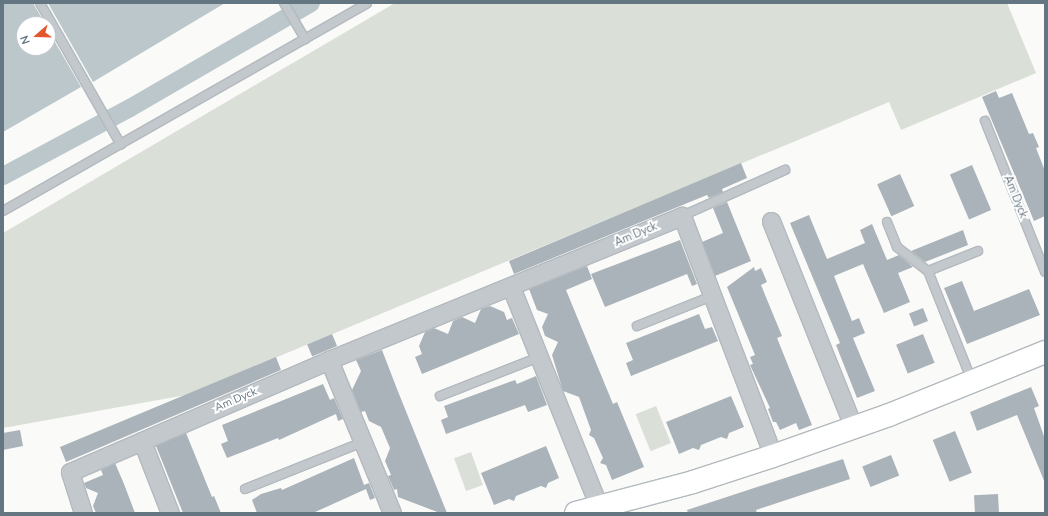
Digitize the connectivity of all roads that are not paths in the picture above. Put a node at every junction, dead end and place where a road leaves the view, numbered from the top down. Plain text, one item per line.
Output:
1 (40, 3) edge
2 (367, 3) edge
3 (285, 5) edge
4 (305, 39) junction
5 (985, 121) dead end
6 (121, 145) junction
7 (785, 170) dead end
8 (3, 211) edge
9 (682, 216) junction
10 (771, 221) dead end
11 (886, 222) dead end
12 (978, 251) dead end
13 (928, 271) junction
14 (1045, 272) edge
15 (510, 287) junction
16 (712, 296) junction
17 (637, 326) dead end
18 (1045, 352) edge
19 (539, 357) junction
20 (329, 360) junction
21 (973, 382) junction
22 (440, 396) dead end
23 (854, 428) junction
24 (142, 441) junction
25 (363, 442) junction
26 (773, 456) junction
27 (245, 489) dead end
28 (612, 507) edge
29 (82, 513) edge
30 (170, 513) edge
31 (392, 513) edge
32 (576, 513) edge

1 - 6 lane
2 - 4 lane
3 - 4 lane
4 - 6 lane
5 - 14 lane, Am Dyck
6 - 8 lane
7 - 9 lane
9 - 15 street, Am Dyck
9 - 16 street
10 - 23 street
11 - 13 lane
12 - 13 lane
13 - 21 lane
15 - 19 street
15 - 20 street, Am Dyck
16 - 17 lane
16 - 26 street
18 - 21 main road
19 - 22 lane
19 - 28 street
20 - 24 street, Am Dyck
20 - 25 street
21 - 23 main road
23 - 26 main road
24 - 29 street, Am Dyck
24 - 30 street
25 - 27 lane
25 - 31 street
26 - 28 main road
28 - 32 main road

